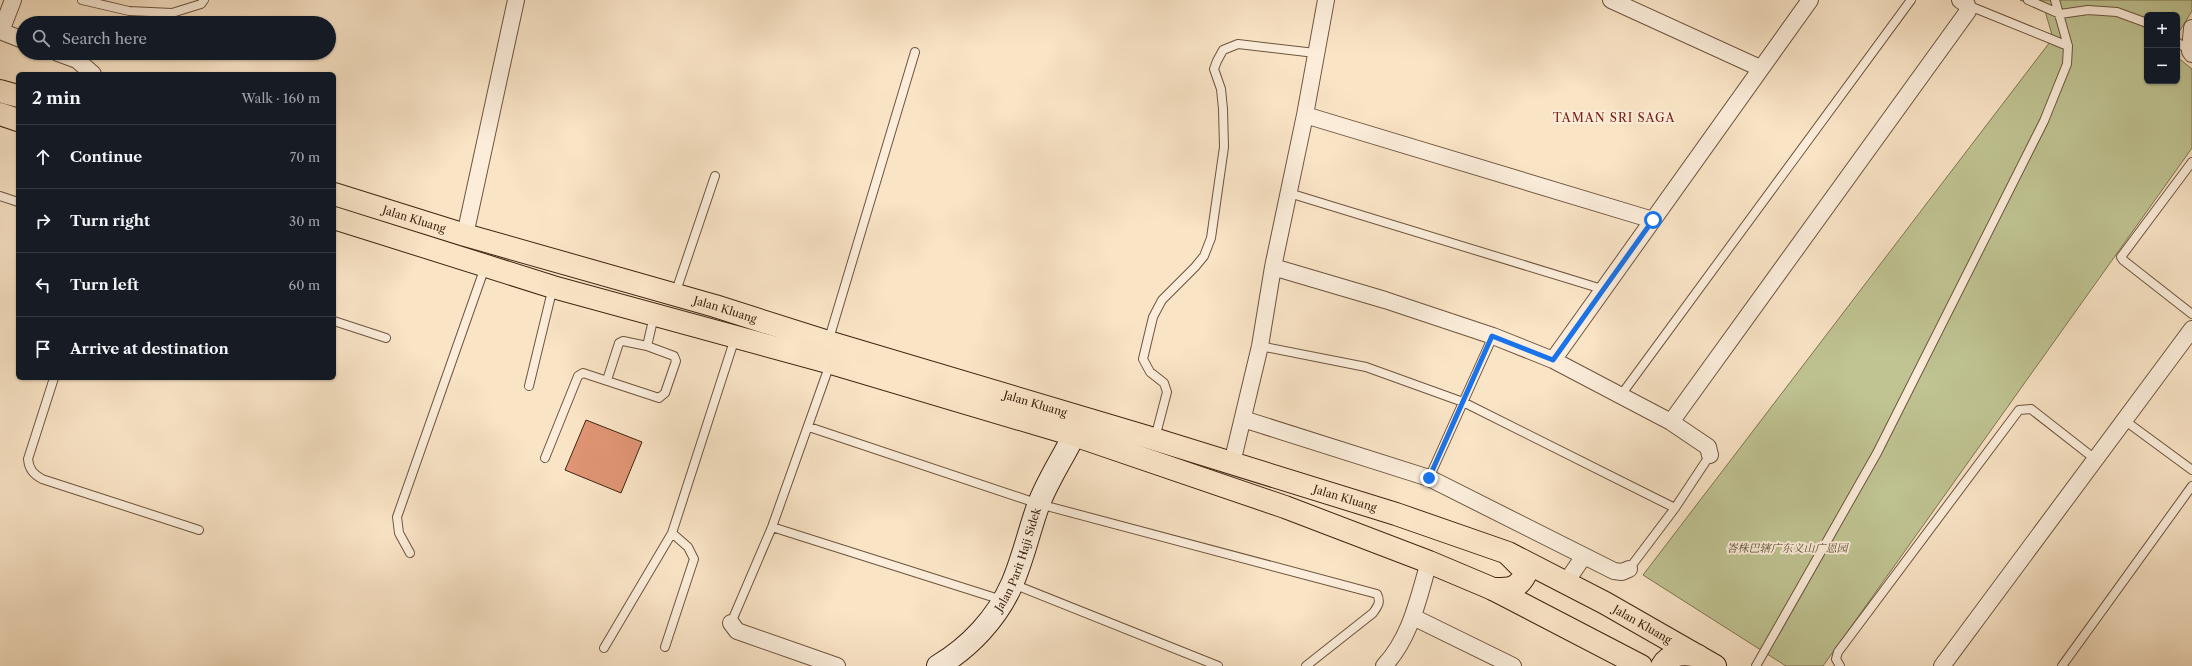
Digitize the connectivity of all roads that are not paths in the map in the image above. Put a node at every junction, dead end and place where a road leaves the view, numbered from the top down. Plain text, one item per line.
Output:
1 (13, 0) edge
2 (82, 0) edge
3 (204, 0) edge
4 (516, 0) edge
5 (1326, 0) edge
6 (1611, 0) edge
7 (1809, 0) edge
8 (1911, 0) edge
9 (2028, 0) edge
10 (2055, 0) edge
11 (1964, 3) edge
12 (2060, 14) junction
13 (2144, 22) edge
14 (2192, 28) edge
15 (0, 31) edge
16 (16, 37) edge
17 (2180, 44) edge
18 (2068, 46) junction
19 (915, 52) dead end
20 (2191, 52) edge
21 (1315, 53) junction
22 (77, 60) edge
23 (1760, 68) junction
24 (91, 72) edge
25 (0, 91) edge
26 (16, 95) edge
27 (0, 114) edge
28 (1305, 115) junction
29 (16, 119) edge
30 (2192, 162) edge
31 (715, 176) dead end
32 (1289, 193) junction
33 (336, 195) edge
34 (0, 196) edge
35 (16, 201) edge
36 (336, 219) edge
37 (1653, 220) junction
38 (465, 235) junction
39 (486, 264) junction
40 (1273, 267) junction
41 (553, 287) junction
42 (1602, 289) junction
43 (674, 294) junction
44 (2192, 314) edge
45 (654, 315) junction
46 (336, 322) edge
47 (2192, 329) edge
48 (1492, 336) junction
49 (736, 337) junction
50 (386, 338) dead end
51 (647, 346) junction
52 (1260, 346) junction
53 (830, 353) junction
54 (1553, 360) junction
55 (53, 380) edge
56 (607, 380) junction
57 (529, 386) dead end
58 (1621, 395) junction
59 (1463, 402) junction
60 (1243, 419) junction
61 (2124, 420) junction
62 (1671, 422) junction
63 (809, 427) junction
64 (1074, 435) junction
65 (1154, 439) junction
66 (1710, 455) joint
67 (545, 458) dead end
68 (2095, 459) junction
69 (1232, 463) junction
70 (2192, 470) edge
71 (1429, 478) junction
72 (2192, 486) edge
73 (1039, 504) junction
74 (1675, 508) junction
75 (772, 527) junction
76 (199, 530) dead end
77 (672, 533) junction
78 (410, 553) dead end
79 (1508, 553) junction
80 (1584, 556) junction
81 (1429, 562) junction
82 (1628, 569) joint
83 (1566, 582) junction
84 (1493, 589) junction
85 (1007, 592) junction
86 (1414, 617) junction
87 (731, 623) joint
88 (604, 648) dead end
89 (665, 648) dead end
90 (1707, 661) edge
91 (837, 666) edge
92 (938, 666) edge
93 (1218, 666) edge
94 (1306, 666) edge
95 (1384, 666) edge
96 (1513, 666) edge
97 (1641, 666) edge
98 (1662, 666) edge
99 (1756, 666) edge
100 (1840, 666) edge
101 (1942, 666) edge
102 (2062, 666) edge

1 - 15 street
2 - 3 lane
4 - 38 street
5 - 21 street
6 - 23 street
7 - 23 street
8 - 58 lane
9 - 12 lane
10 - 12 lane
11 - 18 lane
11 - 62 street
12 - 13 lane
12 - 18 lane
14 - 20 street
15 - 16 street
17 - 20 lane
18 - 99 lane
19 - 53 lane
21 - 28 street
21 - 65 lane
22 - 24 street
23 - 37 street
25 - 26 highway
27 - 29 highway
28 - 32 street
28 - 37 street
30 - 44 lane
31 - 43 lane
32 - 40 street
32 - 42 lane
33 - 38 highway, Jalan Kluang
34 - 35 lane
36 - 39 highway, Jalan Kluang
37 - 42 street
38 - 43 highway, Jalan Kluang
39 - 41 highway, Jalan Kluang
39 - 78 lane
40 - 48 street
40 - 52 street
41 - 45 highway, Jalan Kluang
41 - 57 lane
42 - 54 street
43 - 53 highway, Jalan Kluang
45 - 49 highway, Jalan Kluang
45 - 51 lane
46 - 50 lane
47 - 61 street
48 - 54 street
48 - 59 lane
49 - 53 highway, Jalan Kluang
49 - 77 lane
51 - 56 lane
51 - 56 lane
52 - 59 lane
52 - 60 street
53 - 63 lane
53 - 64 highway, Jalan Kluang
53 - 65 highway, Jalan Kluang
54 - 58 street
55 - 76 lane
56 - 67 lane
58 - 62 street
59 - 71 lane
59 - 74 lane
60 - 69 street
60 - 71 street
61 - 68 street
61 - 70 lane
62 - 66 street
63 - 73 lane
63 - 75 lane
64 - 73 street, Jalan Parit Haji Sidek
64 - 81 highway, Jalan Kluang
65 - 69 highway, Jalan Kluang
66 - 74 lane
68 - 100 lane
68 - 101 street
69 - 79 highway, Jalan Kluang
71 - 80 street
72 - 102 lane
73 - 85 street, Jalan Parit Haji Sidek
73 - 94 lane
74 - 82 lane
75 - 85 lane
75 - 87 lane
77 - 88 lane
77 - 89 lane
79 - 83 highway, Jalan Kluang
79 - 84 highway
80 - 82 street
80 - 83 street
81 - 84 highway, Jalan Kluang
81 - 86 street
83 - 90 highway, Jalan Kluang
84 - 97 highway, Jalan Kluang
85 - 92 street, Jalan Parit Haji Sidek
85 - 93 lane
86 - 95 street
86 - 96 street
87 - 91 street
90 - 98 highway

